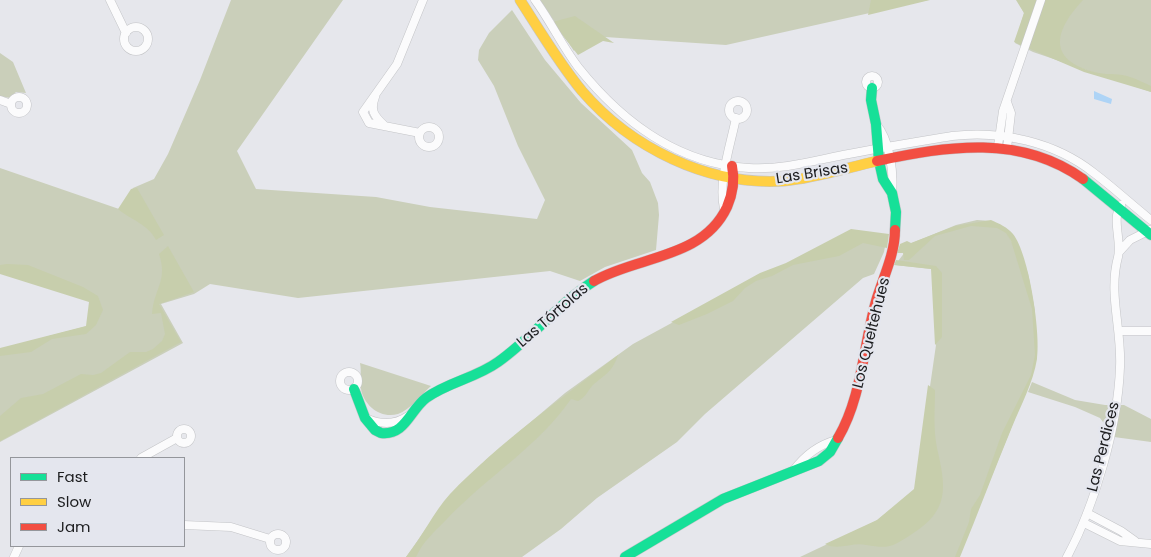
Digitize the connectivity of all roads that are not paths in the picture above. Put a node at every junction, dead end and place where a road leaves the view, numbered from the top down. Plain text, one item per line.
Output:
1 (110, 0) edge
2 (423, 0) edge
3 (520, 0) edge
4 (535, 0) edge
5 (1041, 0) edge
6 (126, 33) dead end
7 (579, 68) junction
8 (570, 76) junction
9 (872, 88) dead end
10 (0, 100) edge
11 (1007, 102) junction
12 (11, 104) dead end
13 (736, 118) dead end
14 (420, 133) dead end
15 (998, 135) junction
16 (1008, 136) junction
17 (1002, 147) junction
18 (882, 148) junction
19 (884, 160) junction
20 (729, 165) junction
21 (729, 177) junction
22 (1125, 199) junction
23 (1118, 209) junction
24 (1151, 220) edge
25 (1150, 232) edge
26 (1120, 251) junction
27 (1119, 331) junction
28 (1151, 331) edge
29 (354, 389) dead end
30 (177, 438) dead end
31 (143, 457) edge
32 (1087, 513) junction
33 (1084, 523) junction
34 (185, 524) edge
35 (270, 539) dead end
36 (1135, 541) junction
37 (1151, 544) edge
38 (625, 557) edge
39 (1067, 557) edge

1 - 6 street
2 - 14 street
3 - 8 street, Las Brisas
4 - 7 street, Las Brisas
5 - 11 street
7 - 8 street
7 - 20 street, Las Brisas
8 - 21 street, Las Brisas
9 - 18 street, Los Queltehues
10 - 12 street
11 - 15 street
11 - 16 street
13 - 20 street, Las Tórtolas
15 - 16 street, Las Brisas
15 - 17 street
15 - 18 street, Las Brisas
16 - 17 street
16 - 22 street, Las Brisas
17 - 19 street, Las Brisas
17 - 23 street, Las Brisas
18 - 19 street, Los Queltehues
18 - 20 street, Las Brisas
19 - 21 street, Las Brisas
19 - 38 street, Los Queltehues
20 - 21 street, Las Tórtolas
21 - 29 street, Las Tórtolas
22 - 23 street
22 - 24 street, Las Brisas
23 - 25 street, Las Brisas
23 - 26 street, Las Perdices
25 - 26 street
26 - 27 street, Las Perdices
27 - 28 street
27 - 32 street, Las Perdices
30 - 31 street
32 - 33 street, Las Perdices
32 - 36 street
33 - 36 street
33 - 39 street, Las Perdices
34 - 35 street
36 - 37 street

